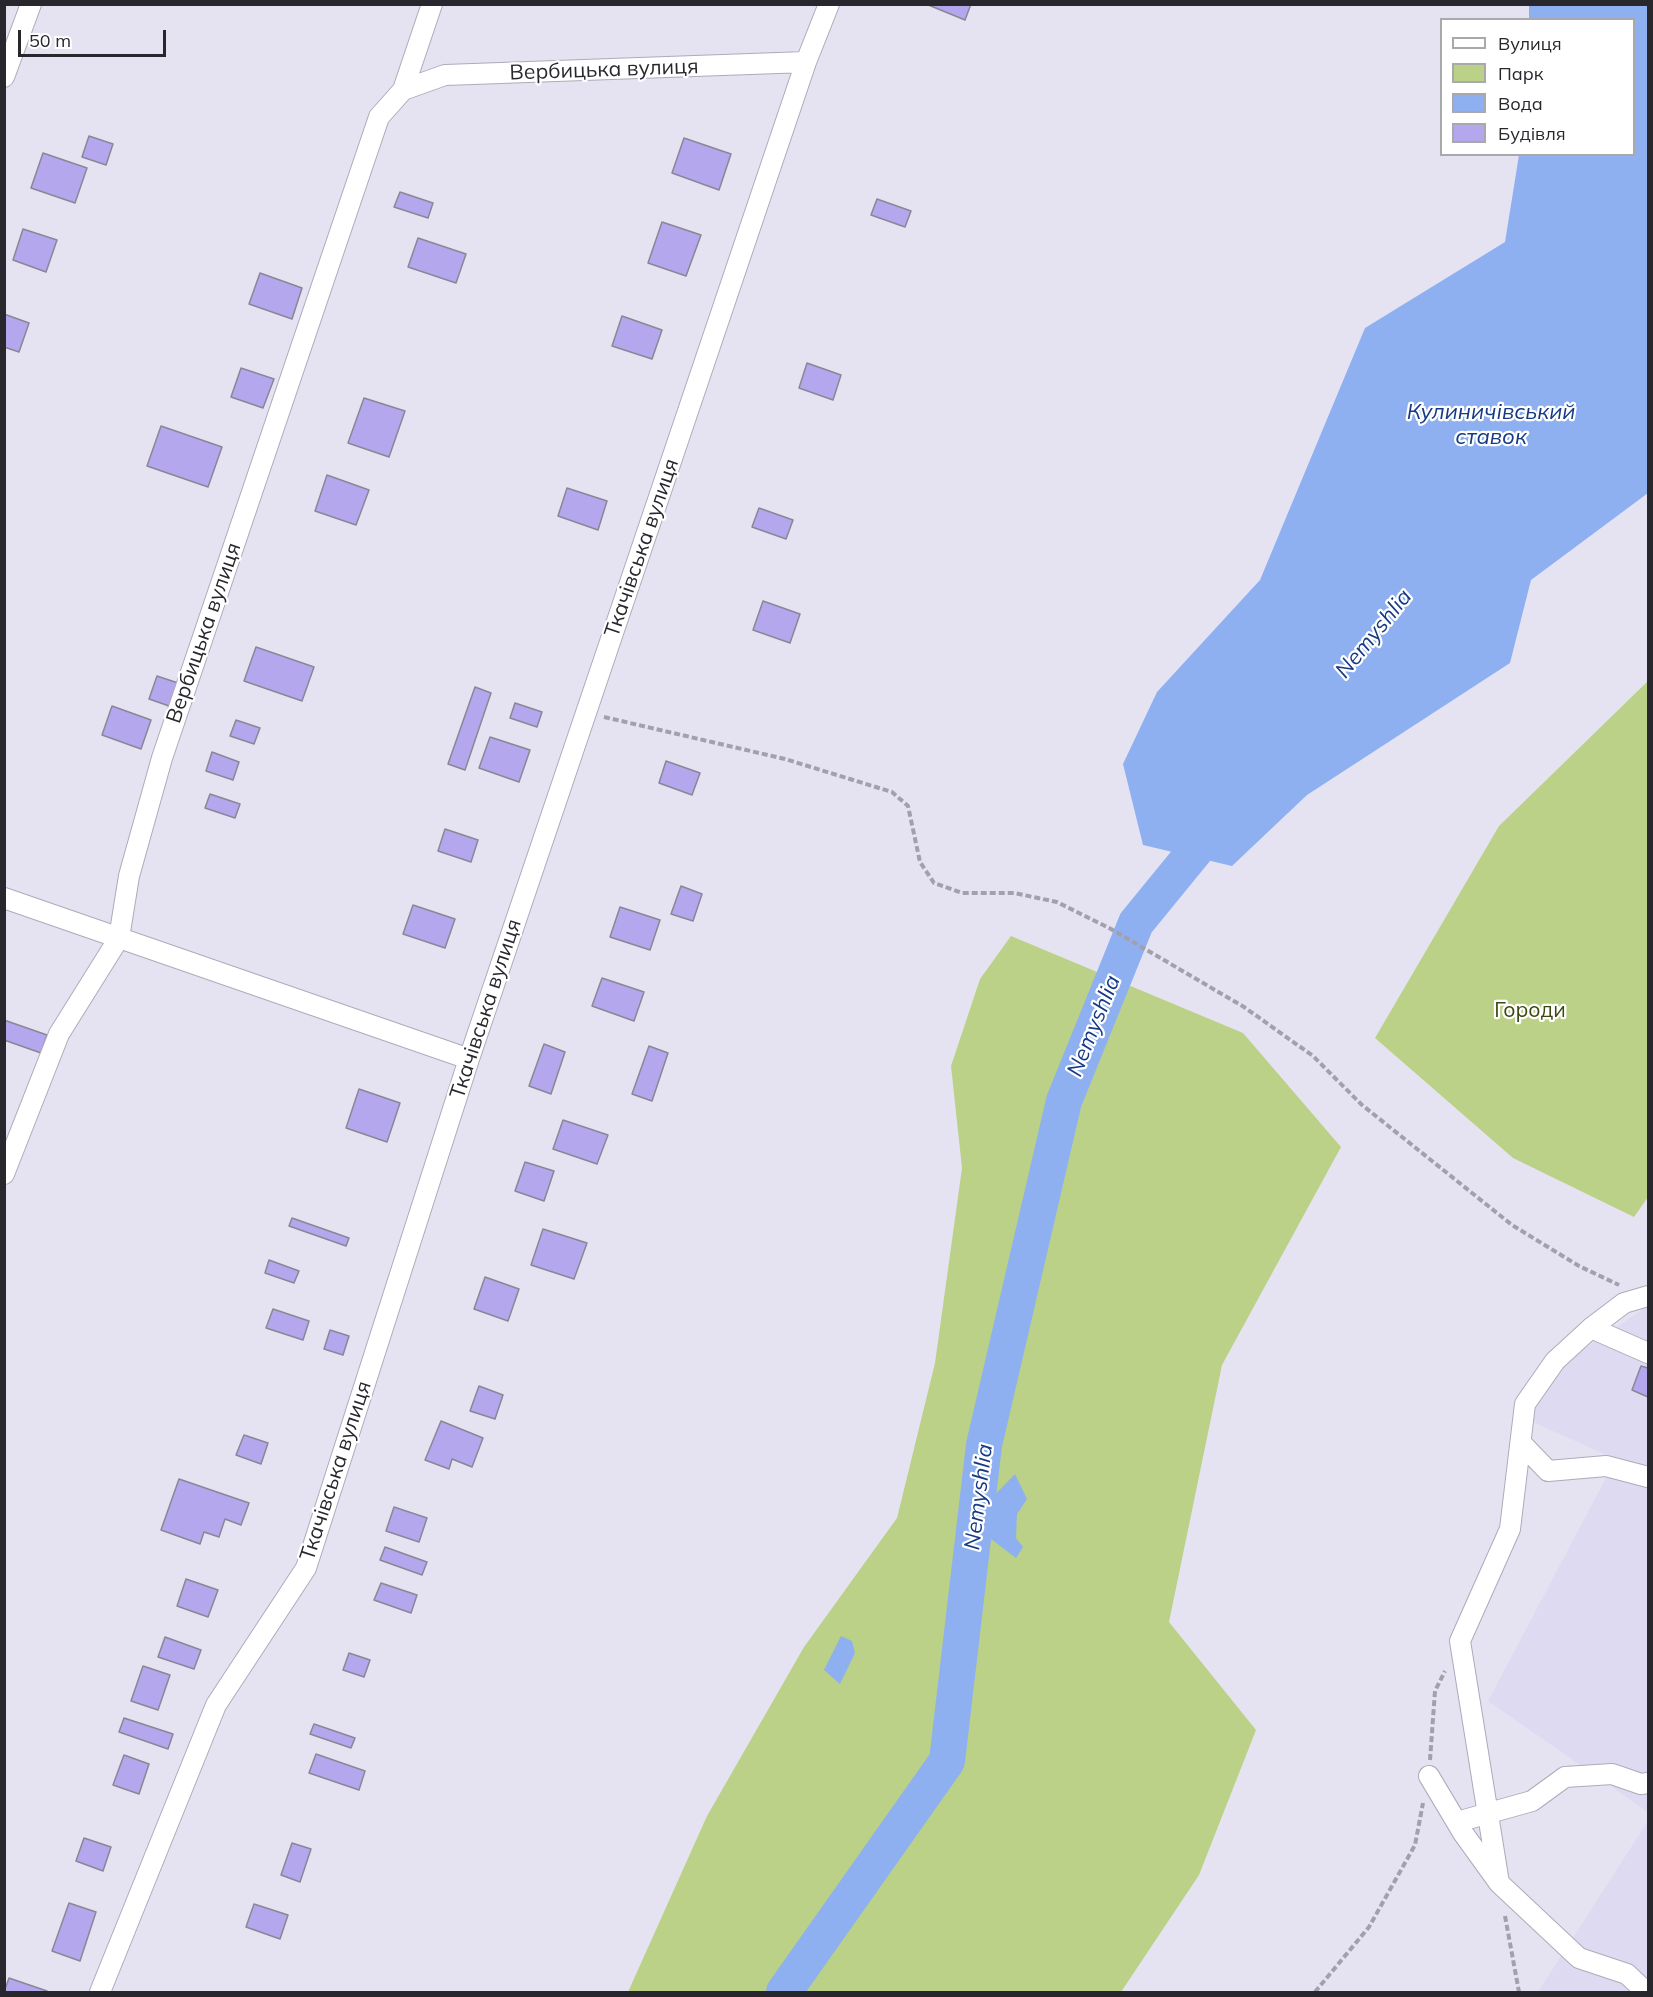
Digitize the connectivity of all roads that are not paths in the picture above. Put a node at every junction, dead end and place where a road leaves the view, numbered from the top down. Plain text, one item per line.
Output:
1 (31, 4) edge
2 (432, 4) edge
3 (829, 4) edge
4 (806, 62) junction
5 (4, 77) edge
6 (403, 90) junction
7 (4, 898) edge
8 (119, 939) junction
9 (469, 1059) junction
10 (4, 1174) edge
11 (1646, 1297) edge
12 (1591, 1328) junction
13 (1648, 1353) edge
14 (1521, 1443) junction
15 (1648, 1477) edge
16 (1429, 1776) road end
17 (1648, 1784) edge
18 (1488, 1816) junction
19 (1457, 1822) junction
20 (1499, 1883) junction
21 (1648, 1988) edge
22 (100, 1992) edge
23 (1646, 1992) edge

1 - 5 street
2 - 6 street, Вербицька вулиця
3 - 4 street, Ткачівська вулиця
4 - 6 street, Вербицька вулиця
4 - 9 street, Ткачівська вулиця
6 - 8 street, Вербицька вулиця
7 - 8 street
8 - 9 street
8 - 10 street, Вербицька вулиця
9 - 22 street, Ткачівська вулиця
11 - 12 street
12 - 13 street
12 - 14 street
14 - 15 street
14 - 18 street
16 - 19 street
17 - 18 street
18 - 19 street
18 - 20 street
19 - 20 street
20 - 23 street
21 - 23 street

